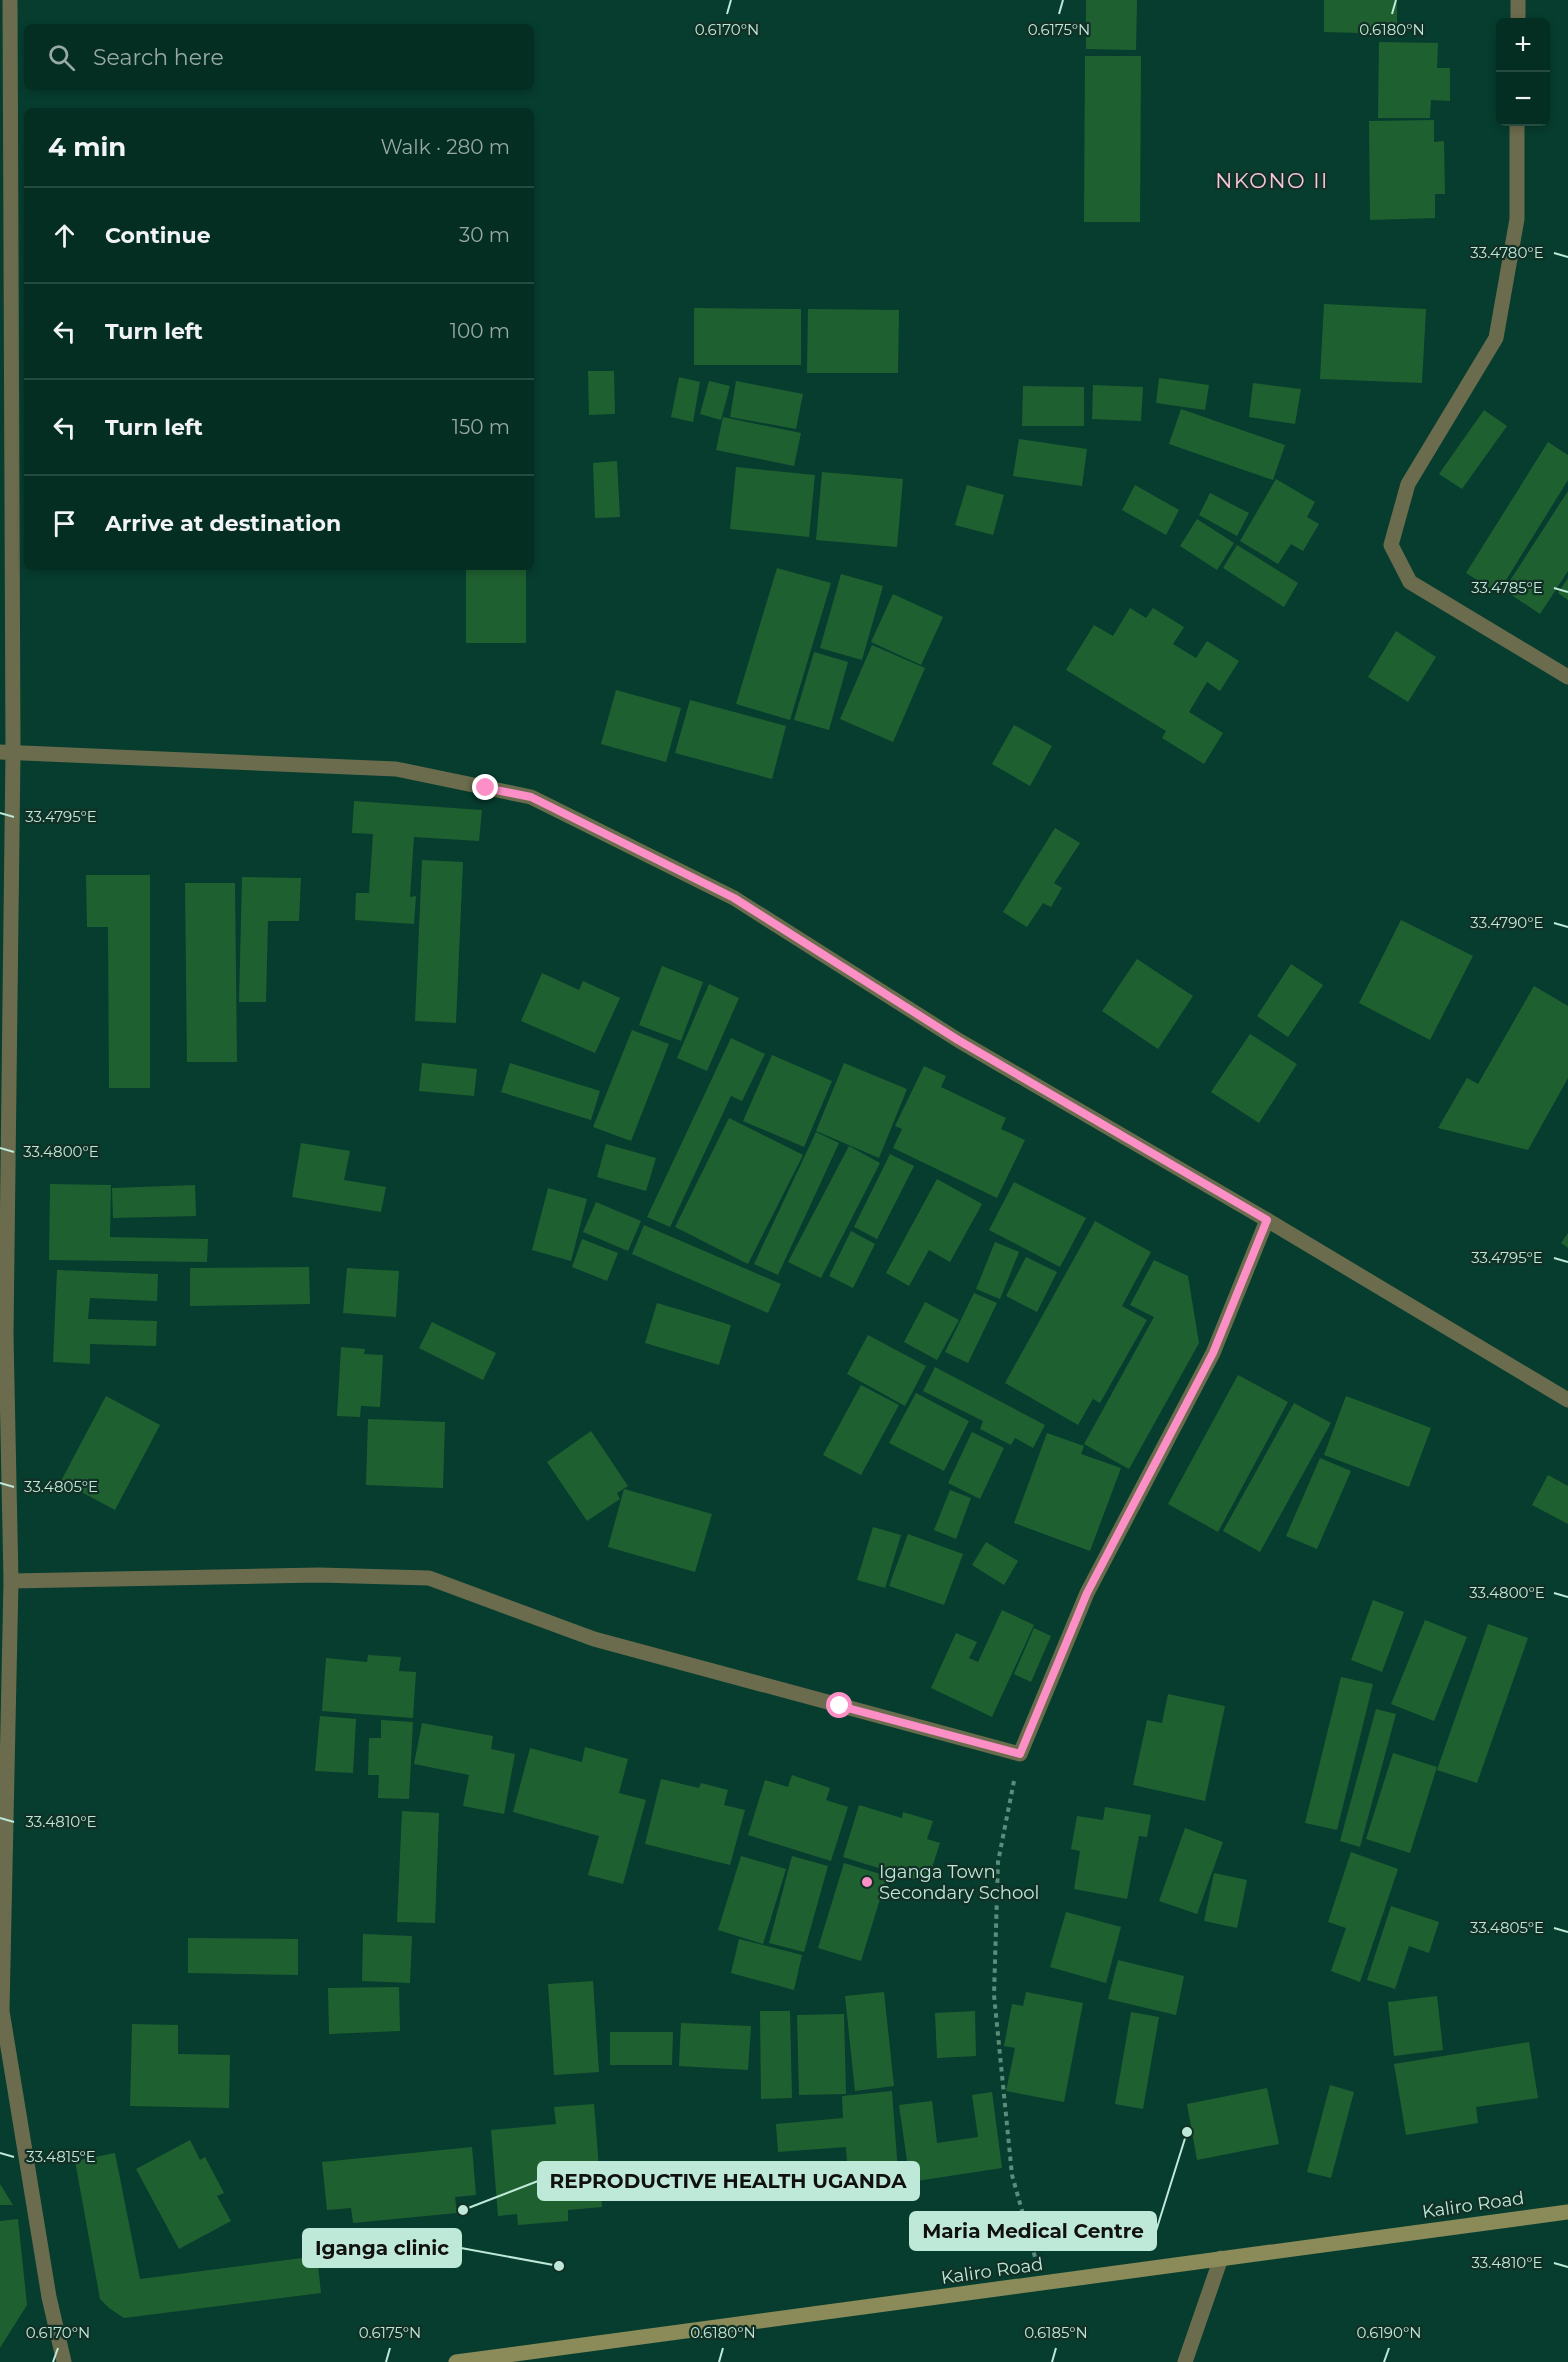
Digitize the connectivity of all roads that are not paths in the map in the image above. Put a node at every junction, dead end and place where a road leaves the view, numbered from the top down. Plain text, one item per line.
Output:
1 (10, 0) edge
2 (1518, 0) edge
3 (1518, 18) edge
4 (1517, 126) edge
5 (1568, 677) edge
6 (7, 752) edge
7 (1267, 1220) junction
8 (1568, 1400) edge
9 (10, 1581) junction
10 (1568, 2212) edge
11 (1221, 2258) junction
12 (64, 2362) edge
13 (456, 2362) edge
14 (1185, 2362) edge

1 - 6 street
2 - 3 street
4 - 5 street
6 - 7 street
6 - 9 street
7 - 8 street
7 - 9 street
9 - 12 street
10 - 11 main road, Kaliro Road
11 - 13 main road, Kaliro Road
11 - 14 street

